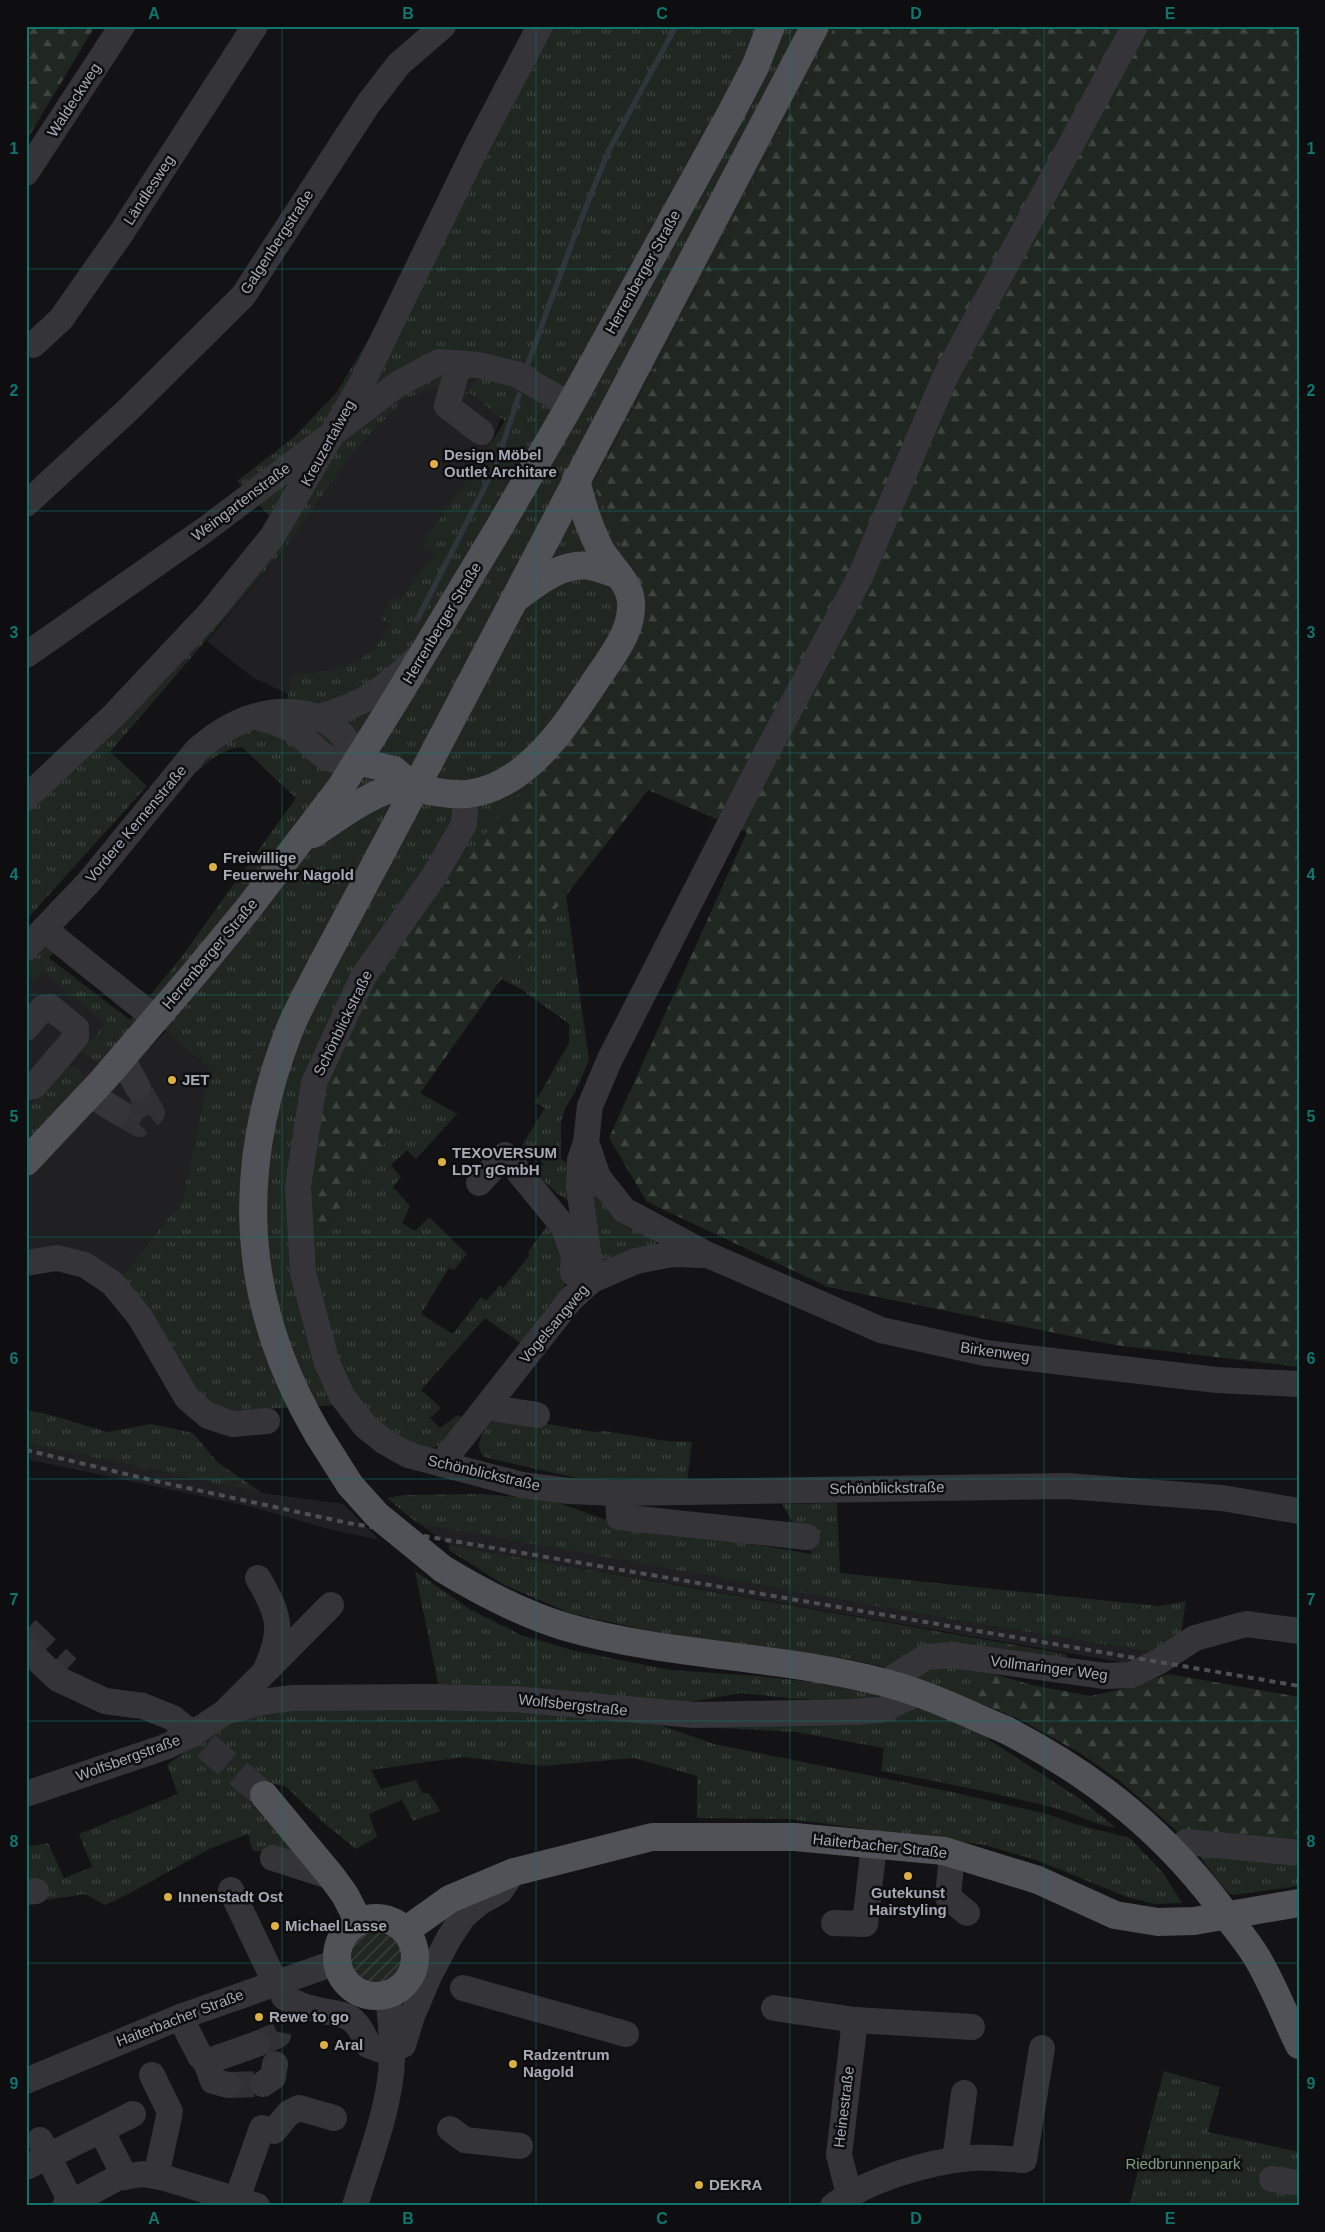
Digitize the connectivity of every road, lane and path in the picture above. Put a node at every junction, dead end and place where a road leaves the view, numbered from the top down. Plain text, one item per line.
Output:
1 (122, 26) edge
2 (255, 26) edge
3 (443, 26) edge
4 (540, 26) edge
5 (771, 26) edge
6 (815, 26) edge
7 (1135, 26) edge
8 (26, 173) edge
9 (33, 345) dead end
10 (459, 364) junction
11 (570, 405) junction
12 (481, 432) dead end
13 (331, 434) junction
14 (576, 480) junction
15 (26, 504) edge
16 (616, 574) junction
17 (513, 601) junction
18 (424, 652) junction
19 (26, 655) edge
20 (256, 716) junction
21 (319, 717) junction
22 (357, 760) junction
23 (402, 788) junction
24 (466, 794) junction
25 (26, 798) edge
26 (299, 843) junction
27 (35, 939) edge
28 (156, 1019) junction
29 (26, 1028) edge
30 (122, 1058) junction
31 (26, 1088) edge
32 (138, 1088) tunnel mouth
33 (89, 1094) junction
34 (117, 1111) tunnel mouth
35 (586, 1142) junction
36 (26, 1162) edge
37 (479, 1183) dead end
38 (708, 1255) junction
39 (26, 1263) edge
40 (592, 1280) junction
41 (571, 1298) junction
42 (1299, 1384) edge
43 (486, 1407) junction
44 (537, 1415) dead end
45 (267, 1421) dead end
46 (441, 1464) junction
47 (618, 1493) junction
48 (1299, 1511) edge
49 (806, 1537) dead end
50 (258, 1578) dead end
51 (332, 1605) dead end
52 (1299, 1631) edge
53 (26, 1649) edge
54 (266, 1670) junction
55 (886, 1683) junction
56 (918, 1693) junction
57 (226, 1712) junction
58 (192, 1734) junction
59 (26, 1794) edge
60 (264, 1795) tunnel mouth
61 (1186, 1842) dead end
62 (874, 1845) junction
63 (1299, 1853) edge
64 (952, 1854) junction
65 (273, 1858) dead end
66 (514, 1872) junction
67 (332, 1877) junction
68 (231, 1890) dead end
69 (1298, 1909) edge
70 (967, 1913) dead end
71 (359, 1922) junction
72 (834, 1923) dead end
73 (405, 1931) junction
74 (337, 1962) junction
75 (463, 1988) dead end
76 (282, 1993) junction
77 (388, 1994) junction
78 (774, 2008) dead end
79 (180, 2017) junction
80 (855, 2020) junction
81 (972, 2027) dead end
82 (626, 2034) dead end
83 (256, 2044) tunnel mouth
84 (1299, 2045) edge
85 (1042, 2048) dead end
86 (392, 2051) junction
87 (206, 2062) junction
88 (152, 2075) dead end
89 (26, 2081) edge
90 (228, 2085) tunnel mouth
91 (964, 2093) dead end
92 (133, 2114) dead end
93 (334, 2118) dead end
94 (450, 2129) dead end
95 (101, 2130) junction
96 (520, 2146) dead end
97 (38, 2154) edge
98 (955, 2160) junction
99 (141, 2176) junction
100 (1272, 2179) dead end
101 (1299, 2183) edge
102 (841, 2200) edge
103 (247, 2203) edge
104 (70, 2205) edge
105 (355, 2206) edge

1 - 8 street, Waldeckweg
2 - 9 street, Ländlesweg
3 - 15 street, Galgenbergstraße
4 - 13 street, Kreuzertalweg
5 - 11 main road, Herrenberger Straße
6 - 14 main road
7 - 35 street
10 - 11 street, Weingartenstraße
10 - 12 street
10 - 13 street, Weingartenstraße
11 - 18 main road, Herrenberger Straße
13 - 19 street, Weingartenstraße
13 - 25 street, Kreuzertalweg
14 - 16 main road
14 - 17 main road
16 - 17 main road
16 - 24 main road
17 - 55 main road, bridge
18 - 21 street, Vordere Kernenstraße
18 - 22 main road, Herrenberger Straße
20 - 21 street, Vordere Kernenstraße
20 - 22 street
20 - 27 street, Vordere Kernenstraße
21 - 22 street, Vordere Kernenstraße
22 - 23 main road
22 - 26 main road, Herrenberger Straße
23 - 24 main road
23 - 26 main road
24 - 46 street, Schönblickstraße
26 - 28 main road, Herrenberger Straße
27 - 28 street
28 - 30 main road, Herrenberger Straße
29 - 31 street
30 - 32 street
30 - 33 main road, Herrenberger Straße
33 - 34 street
33 - 36 main road, Herrenberger Straße
35 - 38 street, Birkenweg
35 - 40 street
37 - 41 street
38 - 40 street, Vogelsangweg
38 - 42 street, Birkenweg
39 - 45 street
40 - 41 street, Vogelsangweg
41 - 43 street, Vogelsangweg
43 - 44 street
43 - 46 street, Vogelsangweg
46 - 47 street, Schönblickstraße
47 - 48 street, Schönblickstraße
47 - 49 street
50 - 54 street, Wolfsbergstraße
51 - 54 street, Wolfsbergstraße
52 - 55 street, Vollmaringer Weg
53 - 58 street
54 - 57 street, Wolfsbergstraße
55 - 56 main road
56 - 57 street, Wolfsbergstraße
56 - 84 main road, bridge
57 - 58 street, Wolfsbergstraße
58 - 59 street, Wolfsbergstraße
60 - 67 main road
61 - 63 street
62 - 64 main road, Haiterbacher Straße
62 - 66 main road, Haiterbacher Straße
62 - 72 street
64 - 69 main road, Haiterbacher Straße
64 - 70 street
65 - 67 street
66 - 73 main road, Haiterbacher Straße
66 - 86 street
67 - 71 main road
68 - 76 street
71 - 73 main road
71 - 74 main road
73 - 77 main road
74 - 76 street, Haiterbacher Straße
74 - 77 main road
75 - 82 street
76 - 79 street, Haiterbacher Straße
76 - 86 street
77 - 86 street
78 - 80 street
79 - 87 street
79 - 89 street, Haiterbacher Straße
80 - 81 street
80 - 102 street, Heinestraße
83 - 87 street
85 - 98 street
86 - 105 street
87 - 90 street
88 - 99 street
91 - 98 street
92 - 95 street
93 - 103 street
94 - 96 street
95 - 97 street
95 - 99 street
97 - 104 street
98 - 102 street
99 - 103 street
99 - 104 street
100 - 101 street

